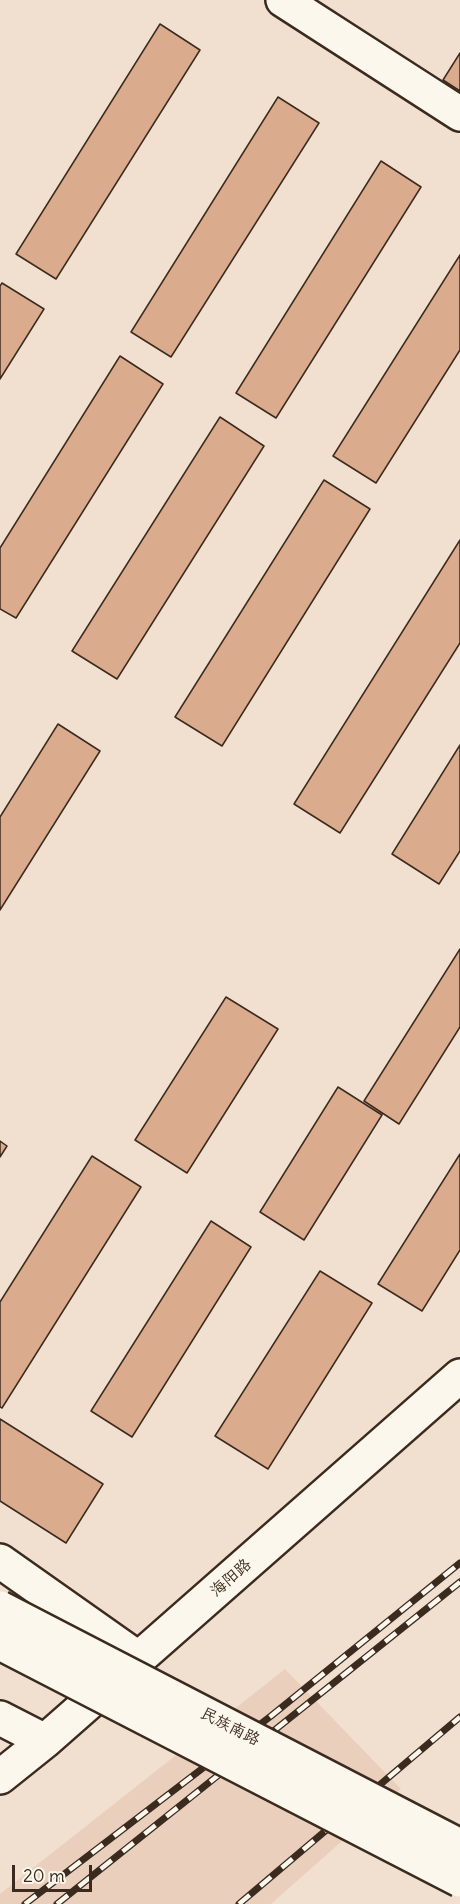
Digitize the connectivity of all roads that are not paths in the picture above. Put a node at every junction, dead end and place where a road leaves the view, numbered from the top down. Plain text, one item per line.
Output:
1 (283, 0) edge
2 (460, 114) edge
3 (460, 1376) edge
4 (0, 1561) edge
5 (0, 1608) edge
6 (0, 1642) edge
7 (139, 1659) junction
8 (0, 1718) edge
9 (45, 1741) junction
10 (0, 1777) edge
11 (460, 1846) edge
12 (460, 1880) edge

1 - 2 main road
3 - 7 main road, 海阳路
4 - 7 main road
5 - 11 main road, 民族南路, bridge
6 - 12 main road, 民族南路, bridge
7 - 9 main road, 海阳路
8 - 9 main road
9 - 10 main road, 海阳路

